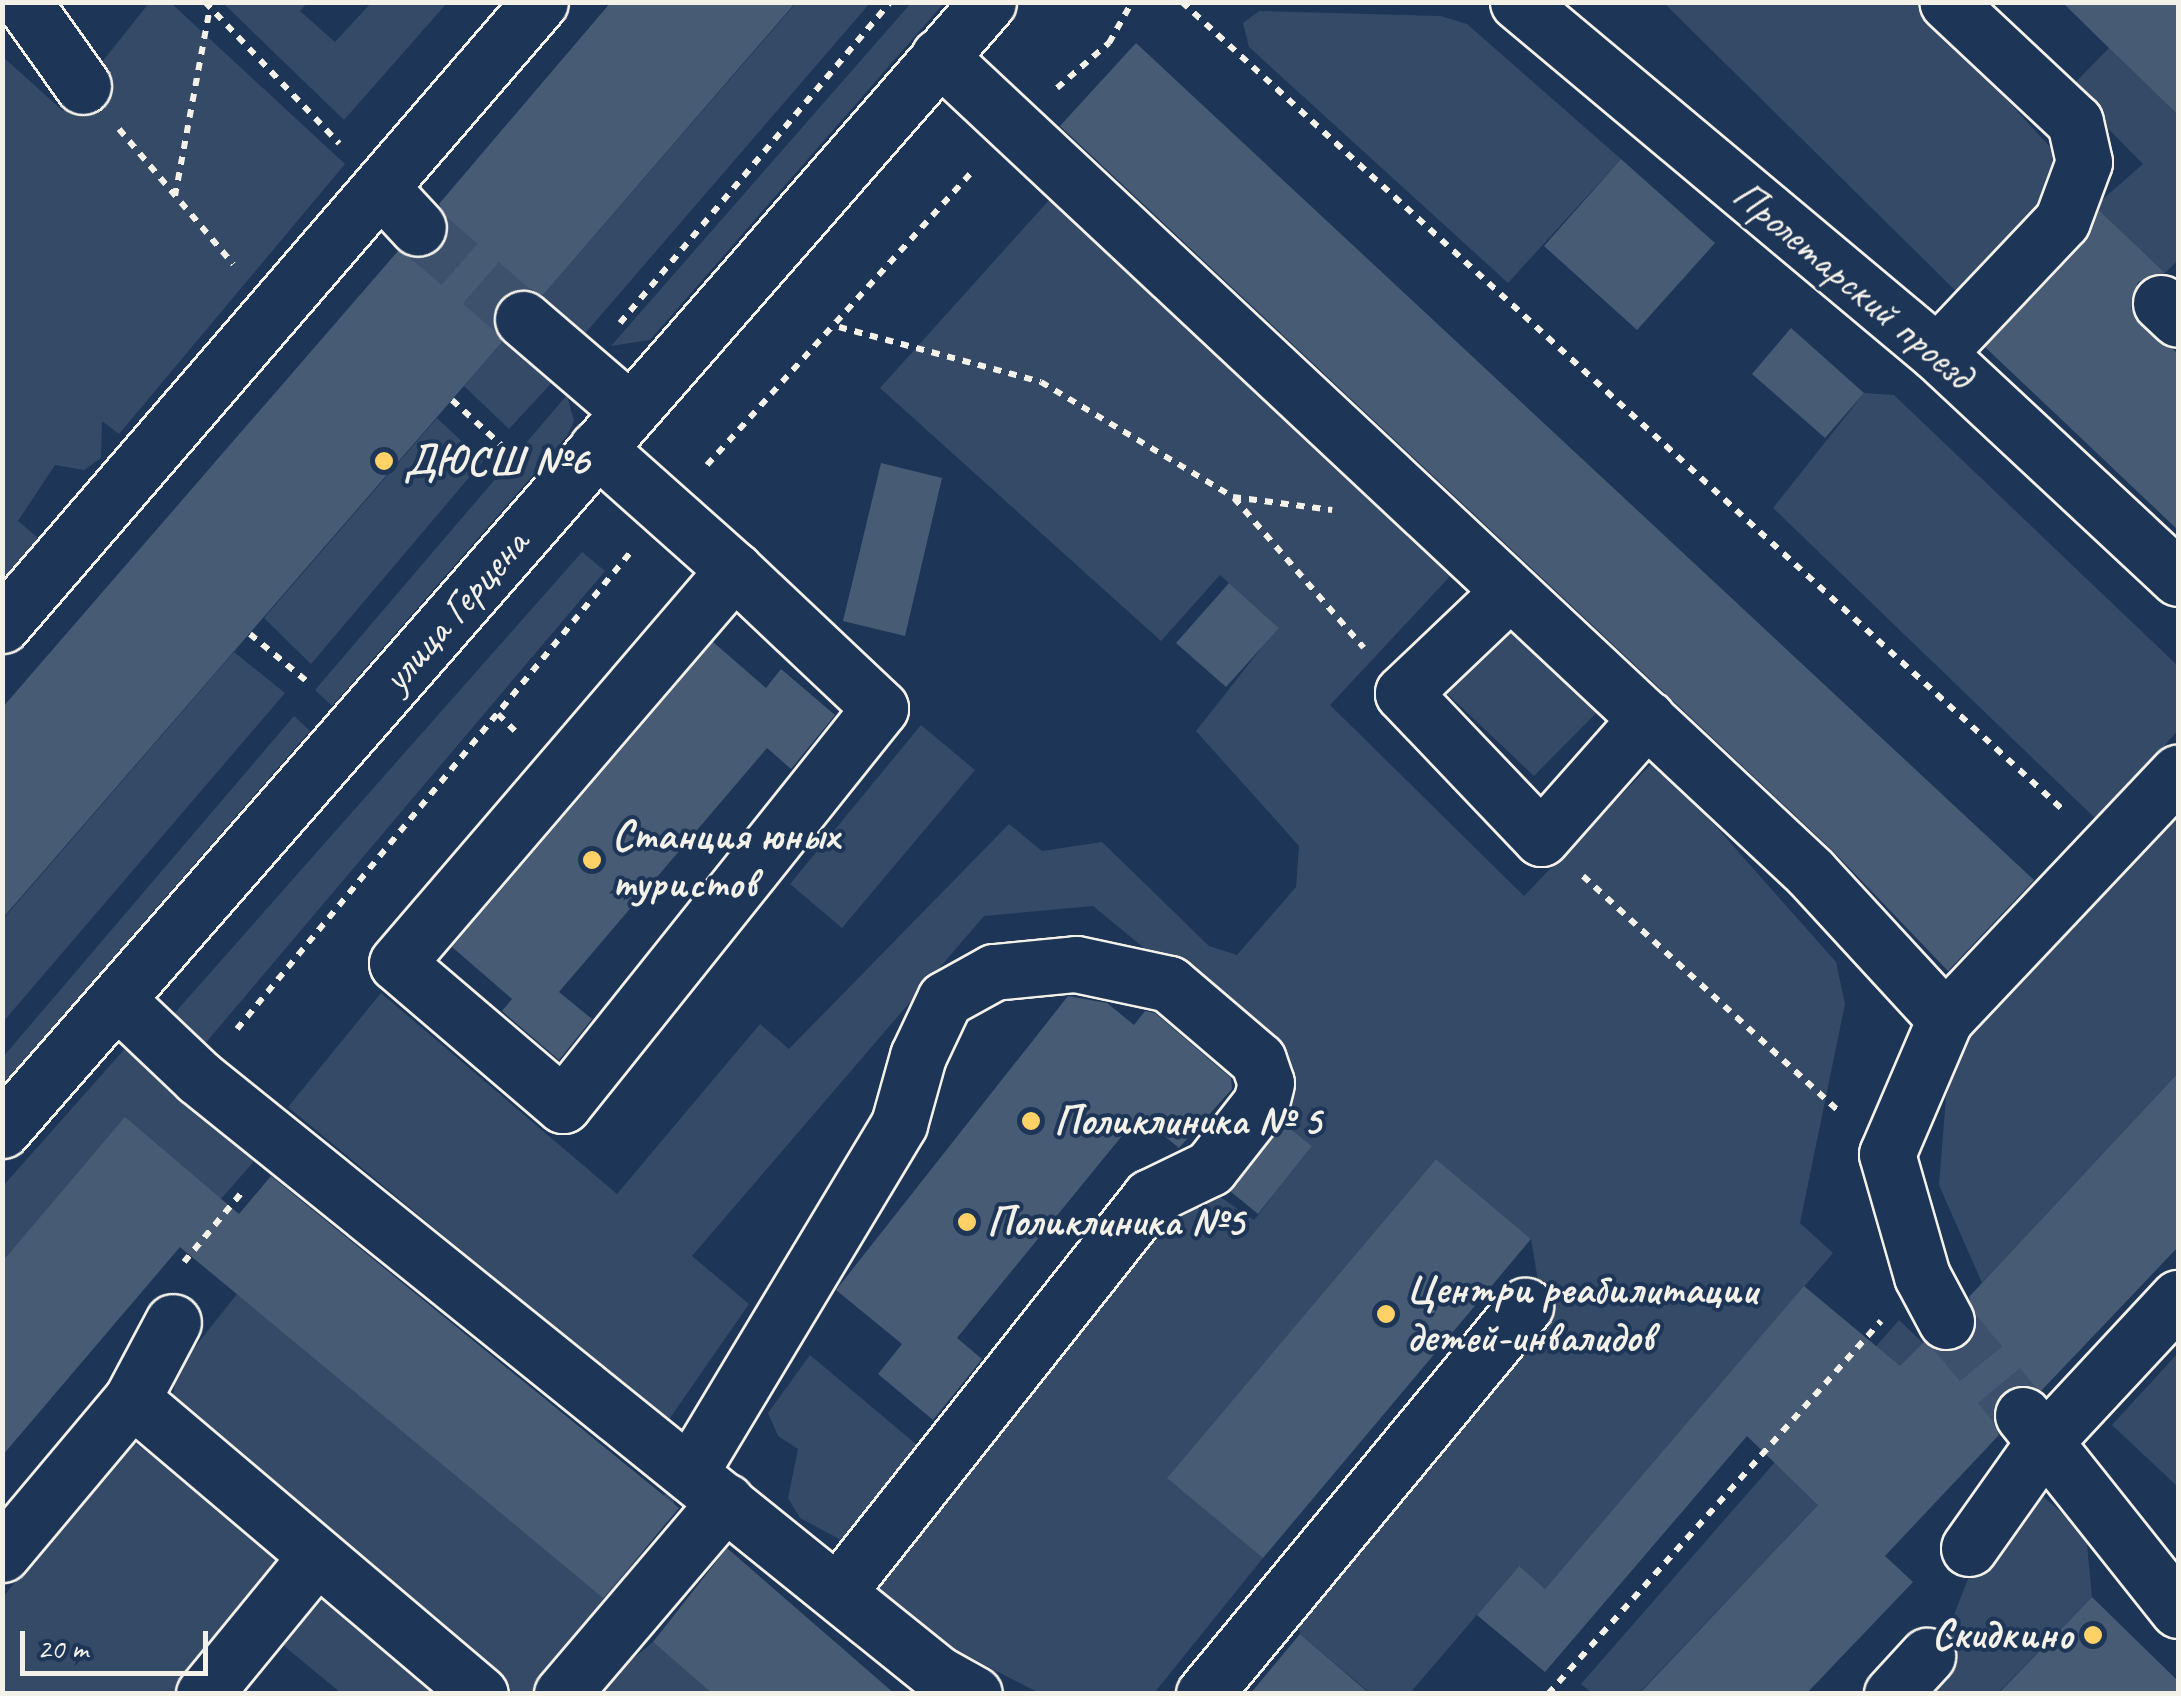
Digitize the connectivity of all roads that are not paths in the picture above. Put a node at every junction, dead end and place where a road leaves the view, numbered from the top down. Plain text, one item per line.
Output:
1 (23, 2) edge
2 (540, 2) edge
3 (988, 2) edge
4 (1518, 2) edge
5 (1947, 2) edge
6 (939, 56) junction
7 (83, 86) road end
8 (381, 188) junction
9 (418, 228) tunnel mouth
10 (522, 319) tunnel mouth
11 (1937, 352) junction
12 (614, 429) junction
13 (734, 570) junction
14 (2178, 578) edge
15 (1508, 593) junction
16 (2, 625) edge
17 (1648, 718) junction
18 (2178, 773) edge
19 (118, 1000) junction
20 (1945, 1019) junction
21 (2, 1130) edge
22 (1934, 1298) tunnel mouth
23 (2178, 1298) edge
24 (1525, 1306) dead end
25 (172, 1322) road end
26 (132, 1399) junction
27 (2032, 1427) junction
28 (708, 1487) junction
29 (1970, 1548) dead end
30 (2, 1554) edge
31 (316, 1557) junction
32 (838, 1591) junction
33 (2178, 1610) edge
34 (204, 1694) edge
35 (480, 1694) edge
36 (562, 1694) edge
37 (974, 1694) edge
38 (1204, 1694) edge

1 - 7 street
2 - 8 street
3 - 6 street, улица Герцена
4 - 11 street, Пролетарский проезд
5 - 11 street
6 - 12 street, улица Герцена
6 - 15 street
8 - 9 street
8 - 16 street
10 - 12 street
11 - 14 street, Пролетарский проезд
12 - 13 street
12 - 19 street, улица Герцена
13 - 13 street
15 - 17 street
15 - 17 street
17 - 20 street
18 - 20 street
19 - 21 street, улица Герцена
19 - 28 street
20 - 22 street
23 - 27 street
24 - 38 street
25 - 26 street
26 - 30 street
26 - 31 street
27 - 29 street
27 - 33 street
28 - 32 street
28 - 32 street
28 - 36 street
31 - 34 street
31 - 35 street
32 - 37 street

